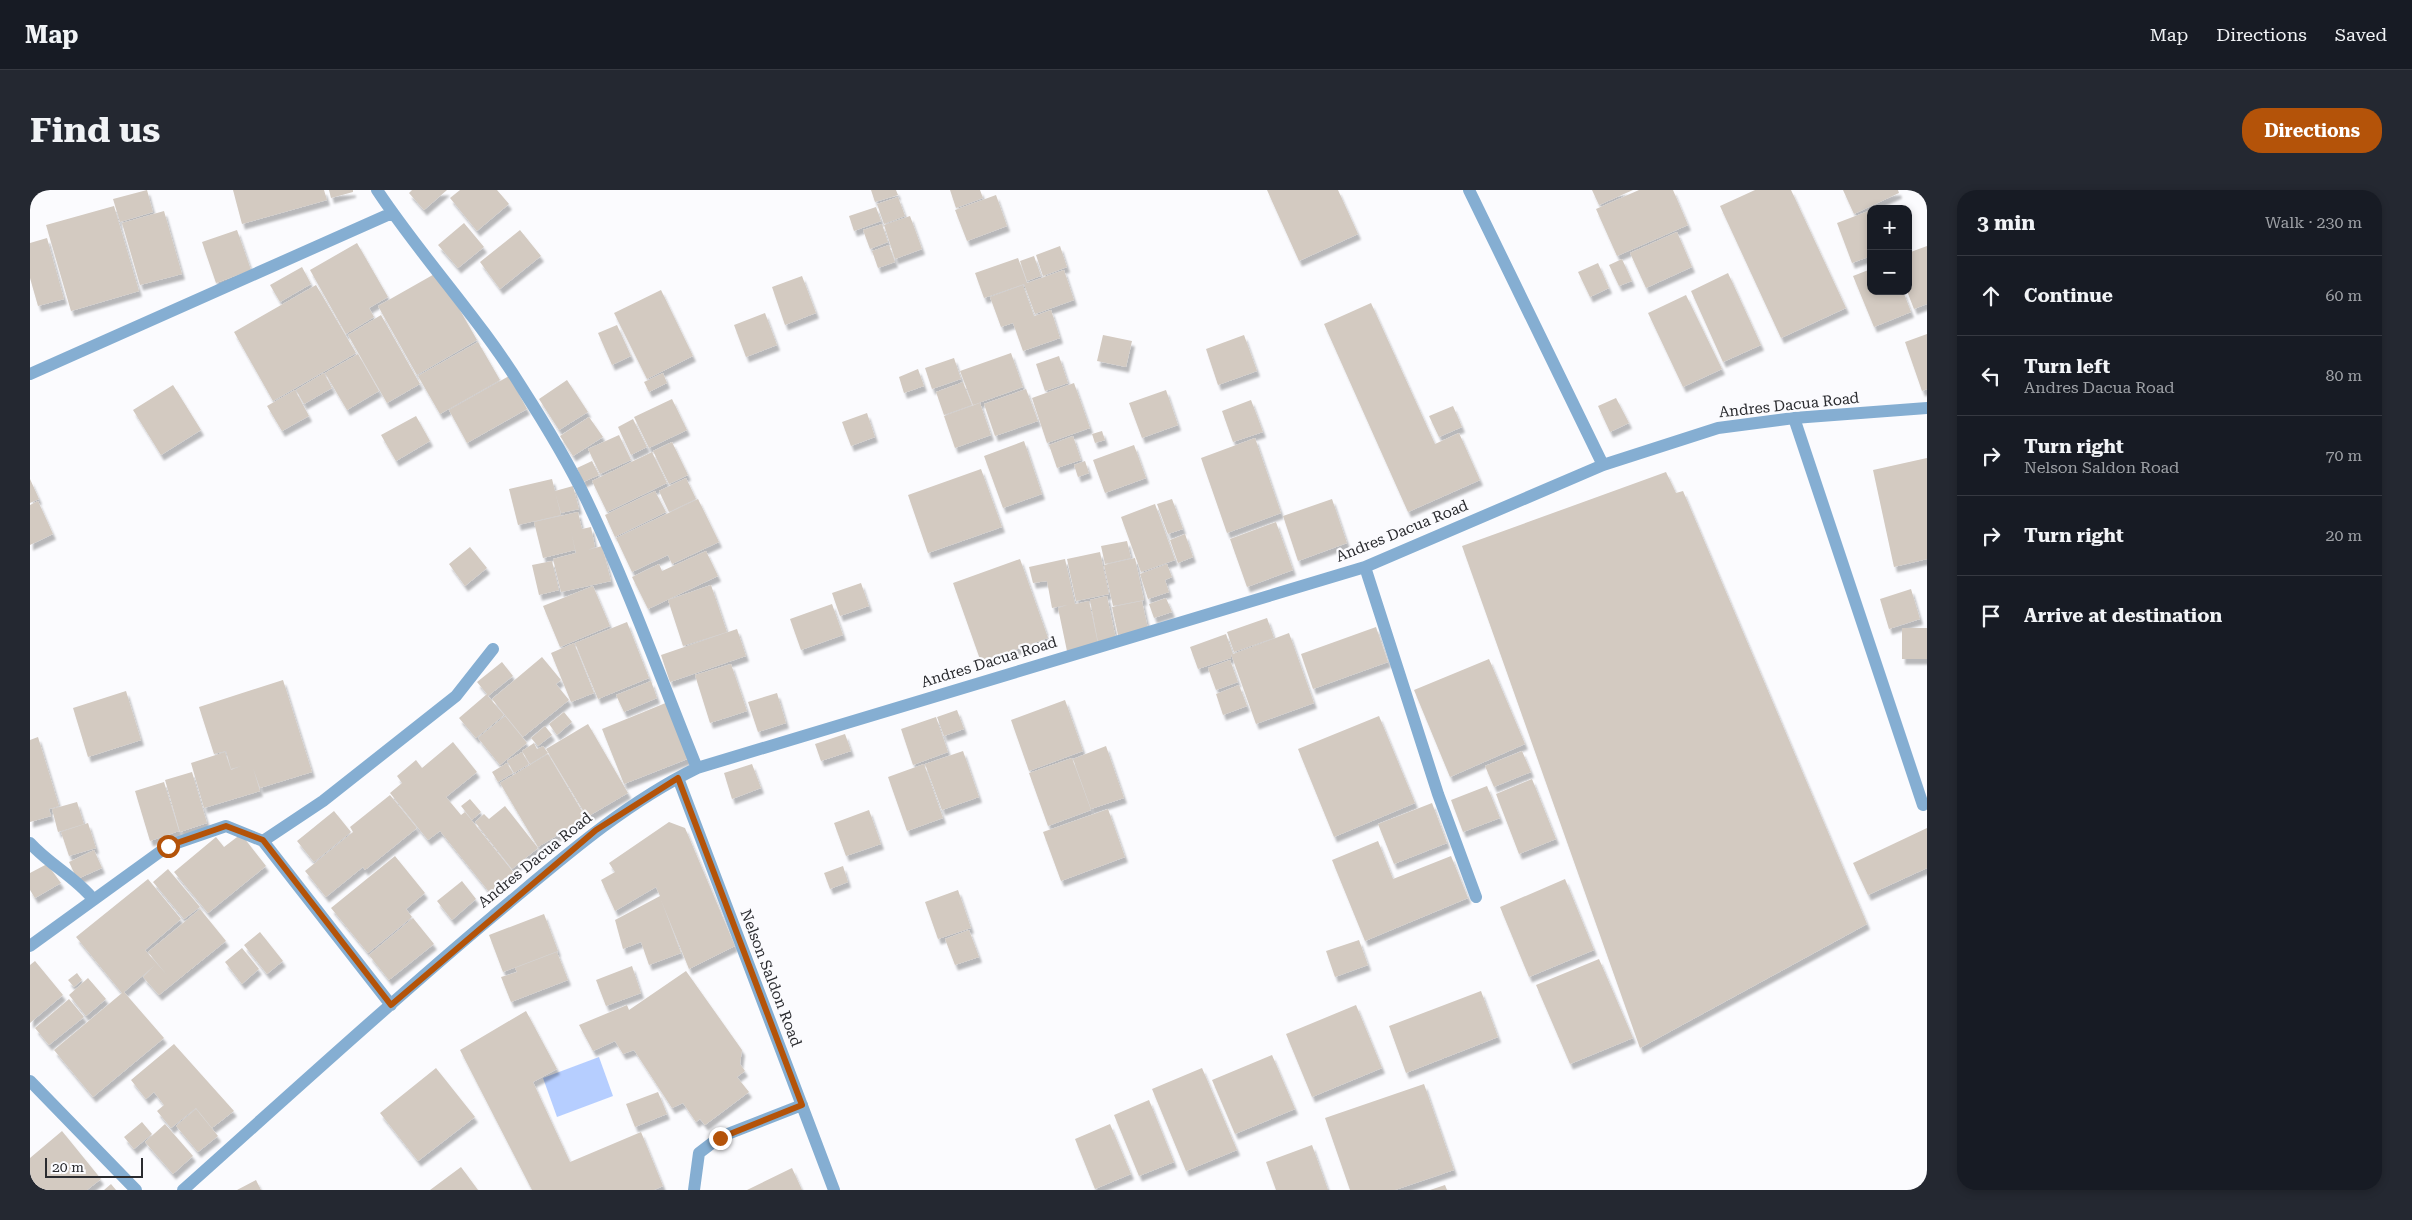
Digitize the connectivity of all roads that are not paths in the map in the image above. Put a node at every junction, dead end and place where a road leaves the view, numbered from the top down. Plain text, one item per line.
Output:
1 (377, 190) edge
2 (1469, 190) edge
3 (392, 213) junction
4 (30, 374) edge
5 (1927, 408) edge
6 (1794, 418) junction
7 (1603, 465) junction
8 (1365, 566) junction
9 (493, 649) dead end
10 (697, 768) junction
11 (678, 778) junction
12 (1923, 805) dead end
13 (263, 840) junction
14 (30, 843) edge
15 (1476, 897) dead end
16 (93, 899) junction
17 (30, 946) edge
18 (391, 1005) junction
19 (30, 1081) edge
20 (802, 1105) junction
21 (136, 1190) edge
22 (183, 1190) edge
23 (694, 1190) edge
24 (834, 1190) edge

1 - 3 street
2 - 7 street
3 - 4 street
3 - 10 street
5 - 6 street, Andres Dacua Road
6 - 7 street, Andres Dacua Road
6 - 12 street
7 - 8 street, Andres Dacua Road
8 - 10 street, Andres Dacua Road
8 - 15 street
9 - 13 street
10 - 11 street, Andres Dacua Road
11 - 18 street, Andres Dacua Road
11 - 20 street, Nelson Saldon Road
13 - 16 street
13 - 18 street
14 - 16 street
16 - 17 street
18 - 22 street, Andres Dacua Road
19 - 21 street
20 - 23 street
20 - 24 street, Nelson Saldon Road

